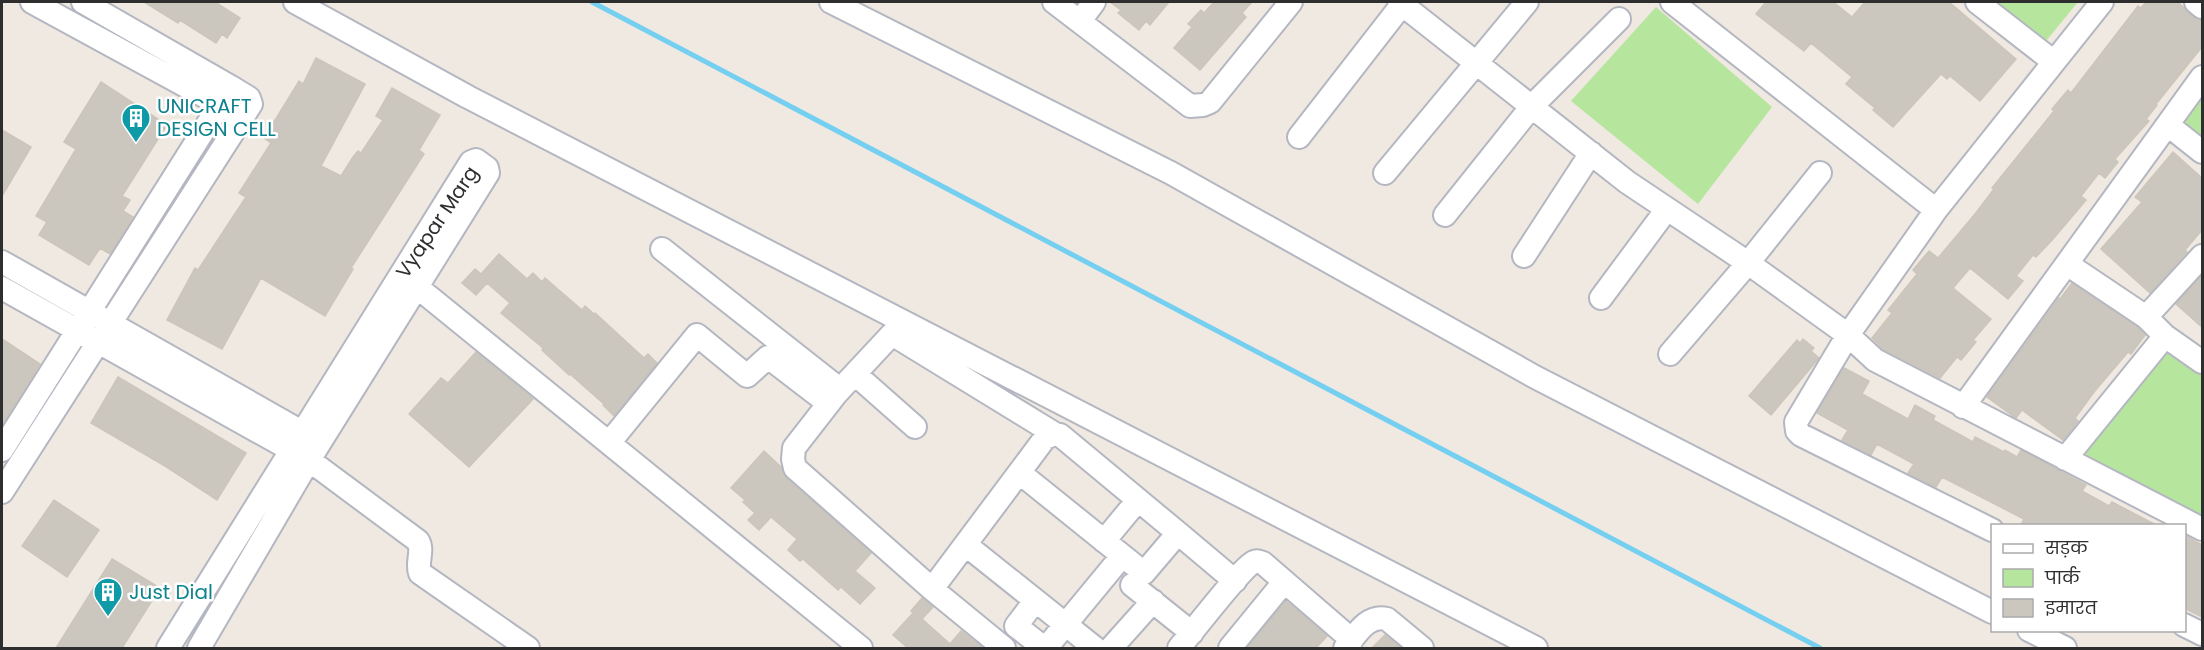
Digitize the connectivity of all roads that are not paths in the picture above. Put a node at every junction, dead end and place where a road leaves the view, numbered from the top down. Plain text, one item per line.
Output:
1 (32, 2) edge
2 (83, 2) edge
3 (295, 2) edge
4 (831, 2) edge
5 (1054, 2) edge
6 (1094, 2) edge
7 (1291, 2) edge
8 (1402, 2) edge
9 (1527, 2) edge
10 (1672, 2) edge
11 (1977, 2) edge
12 (2102, 2) edge
13 (2196, 2) edge
14 (2202, 7) edge
15 (1619, 19) dead end
16 (1080, 21) junction
17 (1477, 62) junction
18 (2054, 62) junction
19 (2202, 77) edge
20 (226, 96) junction
21 (1532, 106) junction
22 (2168, 125) junction
23 (1299, 137) dead end
24 (2202, 152) edge
25 (1591, 153) junction
26 (1385, 173) dead end
27 (1820, 173) dead end
28 (1667, 209) junction
29 (1936, 210) junction
30 (1445, 214) dead end
31 (662, 249) dead end
32 (1524, 256) dead end
33 (2202, 256) edge
34 (2, 262) edge
35 (1748, 262) junction
36 (2067, 264) junction
37 (410, 281) junction
38 (2, 288) edge
39 (1601, 298) dead end
40 (89, 312) junction
41 (2146, 317) junction
42 (110, 324) junction
43 (77, 331) junction
44 (1848, 335) junction
45 (2165, 336) junction
46 (98, 343) junction
47 (1670, 354) dead end
48 (2202, 363) edge
49 (855, 374) junction
50 (832, 399) junction
51 (1963, 407) junction
52 (915, 427) dead end
53 (1055, 434) junction
54 (609, 443) junction
55 (306, 447) junction
56 (2, 450) edge
57 (2065, 459) junction
58 (1020, 473) junction
59 (2, 492) edge
60 (1138, 500) junction
61 (2202, 529) edge
62 (1991, 530) edge
63 (1178, 533) junction
64 (1104, 541) junction
65 (966, 545) junction
66 (1122, 556) junction
67 (1235, 581) junction
68 (1284, 582) junction
69 (1132, 585) dead end
70 (932, 589) junction
71 (1035, 601) junction
72 (1153, 602) junction
73 (1991, 611) edge
74 (1066, 625) junction
75 (2186, 626) edge
76 (2033, 632) edge
77 (2202, 634) edge
78 (1185, 640) edge
79 (1349, 644) edge
80 (168, 648) edge
81 (199, 648) edge
82 (528, 648) edge
83 (861, 648) edge
84 (1004, 648) edge
85 (1045, 648) edge
86 (1095, 648) edge
87 (1111, 648) edge
88 (1230, 648) edge
89 (1422, 648) edge
90 (1536, 648) edge
91 (2065, 648) edge

1 - 20 street
2 - 20 street
3 - 90 street
4 - 73 street
5 - 16 street
6 - 16 street
7 - 16 street
8 - 17 street
8 - 23 street
9 - 17 street
10 - 29 street
11 - 18 street
12 - 18 street
13 - 14 street
15 - 21 street
17 - 21 street
17 - 26 street
18 - 29 street
19 - 22 street
20 - 40 street
20 - 42 street
21 - 25 street
21 - 30 street
22 - 24 street
22 - 36 street
25 - 28 street
25 - 32 street
27 - 35 street
28 - 35 street
28 - 39 street
29 - 44 street
31 - 50 street
33 - 41 street
34 - 40 street
35 - 44 street
35 - 47 street
36 - 41 street
36 - 51 street
37 - 37 street, Vyapar Marg
37 - 54 street
37 - 55 street, Vyapar Marg
38 - 43 street
40 - 42 street
40 - 43 street
41 - 45 street
42 - 46 street
42 - 55 street
43 - 46 street
43 - 56 street
44 - 51 street
44 - 62 street
45 - 48 street
45 - 57 street
46 - 55 street
46 - 59 street
49 - 50 street
49 - 52 street
49 - 53 street
50 - 54 street
50 - 70 street
51 - 57 street
53 - 58 street
53 - 60 street
54 - 83 street
55 - 80 street, Vyapar Marg
55 - 81 street, Vyapar Marg
55 - 82 street
57 - 61 street
58 - 64 street
58 - 65 street
60 - 63 street
60 - 64 street
63 - 66 street
63 - 67 street
64 - 66 street
65 - 70 street
65 - 71 street
66 - 74 street
67 - 68 street
67 - 78 street
68 - 79 street
68 - 88 street
69 - 72 street
70 - 84 street
71 - 74 street
71 - 85 street
72 - 78 street
72 - 87 street
74 - 85 street
74 - 86 street
75 - 77 street
76 - 91 street
79 - 89 street

